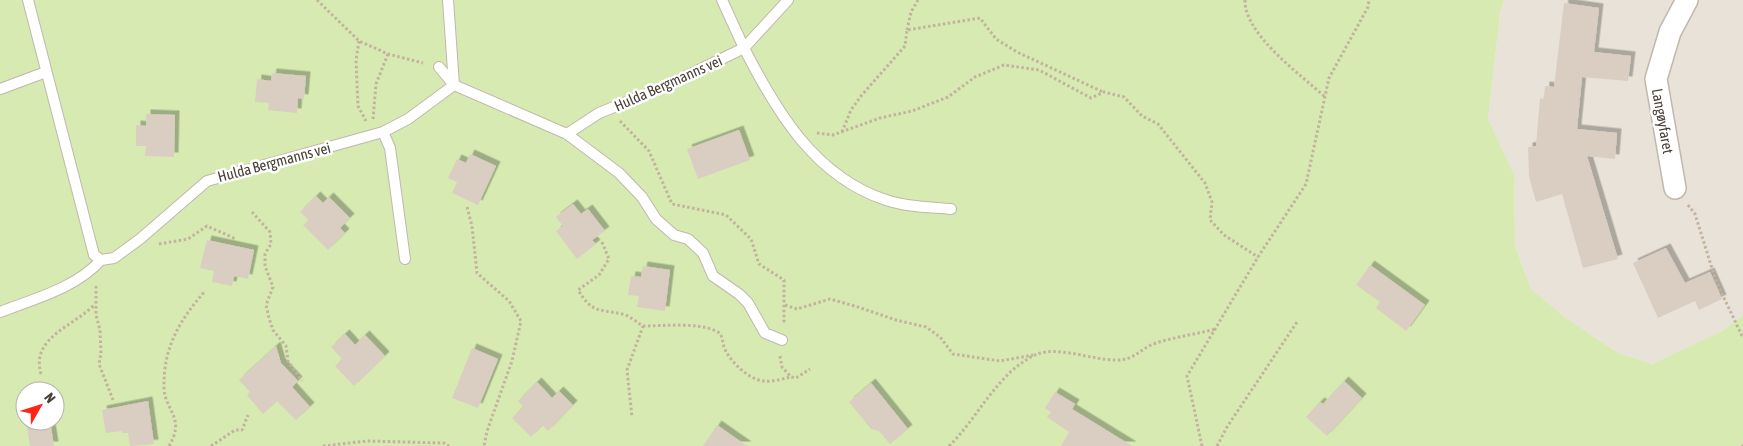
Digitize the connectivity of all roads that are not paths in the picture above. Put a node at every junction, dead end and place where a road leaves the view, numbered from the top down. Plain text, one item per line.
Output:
1 (28, 0) edge
2 (448, 0) edge
3 (722, 0) edge
4 (788, 0) edge
5 (1687, 0) edge
6 (744, 48) junction
7 (439, 67) road end
8 (46, 72) junction
9 (454, 85) junction
10 (0, 89) edge
11 (383, 132) junction
12 (567, 134) junction
13 (1675, 188) road end
14 (951, 209) dead end
15 (405, 259) dead end
16 (101, 260) junction
17 (0, 312) edge
18 (782, 340) road end

1 - 8 lane
2 - 9 lane
3 - 6 lane
4 - 6 lane, Hulda Bergmanns vei
5 - 13 street, Langøyfaret
6 - 12 lane, Hulda Bergmanns vei
6 - 14 lane
7 - 9 lane
8 - 10 lane
8 - 16 lane
9 - 11 lane, Hulda Bergmanns vei
9 - 12 lane
11 - 15 lane
11 - 16 lane, Hulda Bergmanns vei
12 - 18 lane
16 - 17 lane, Hulda Bergmanns vei

